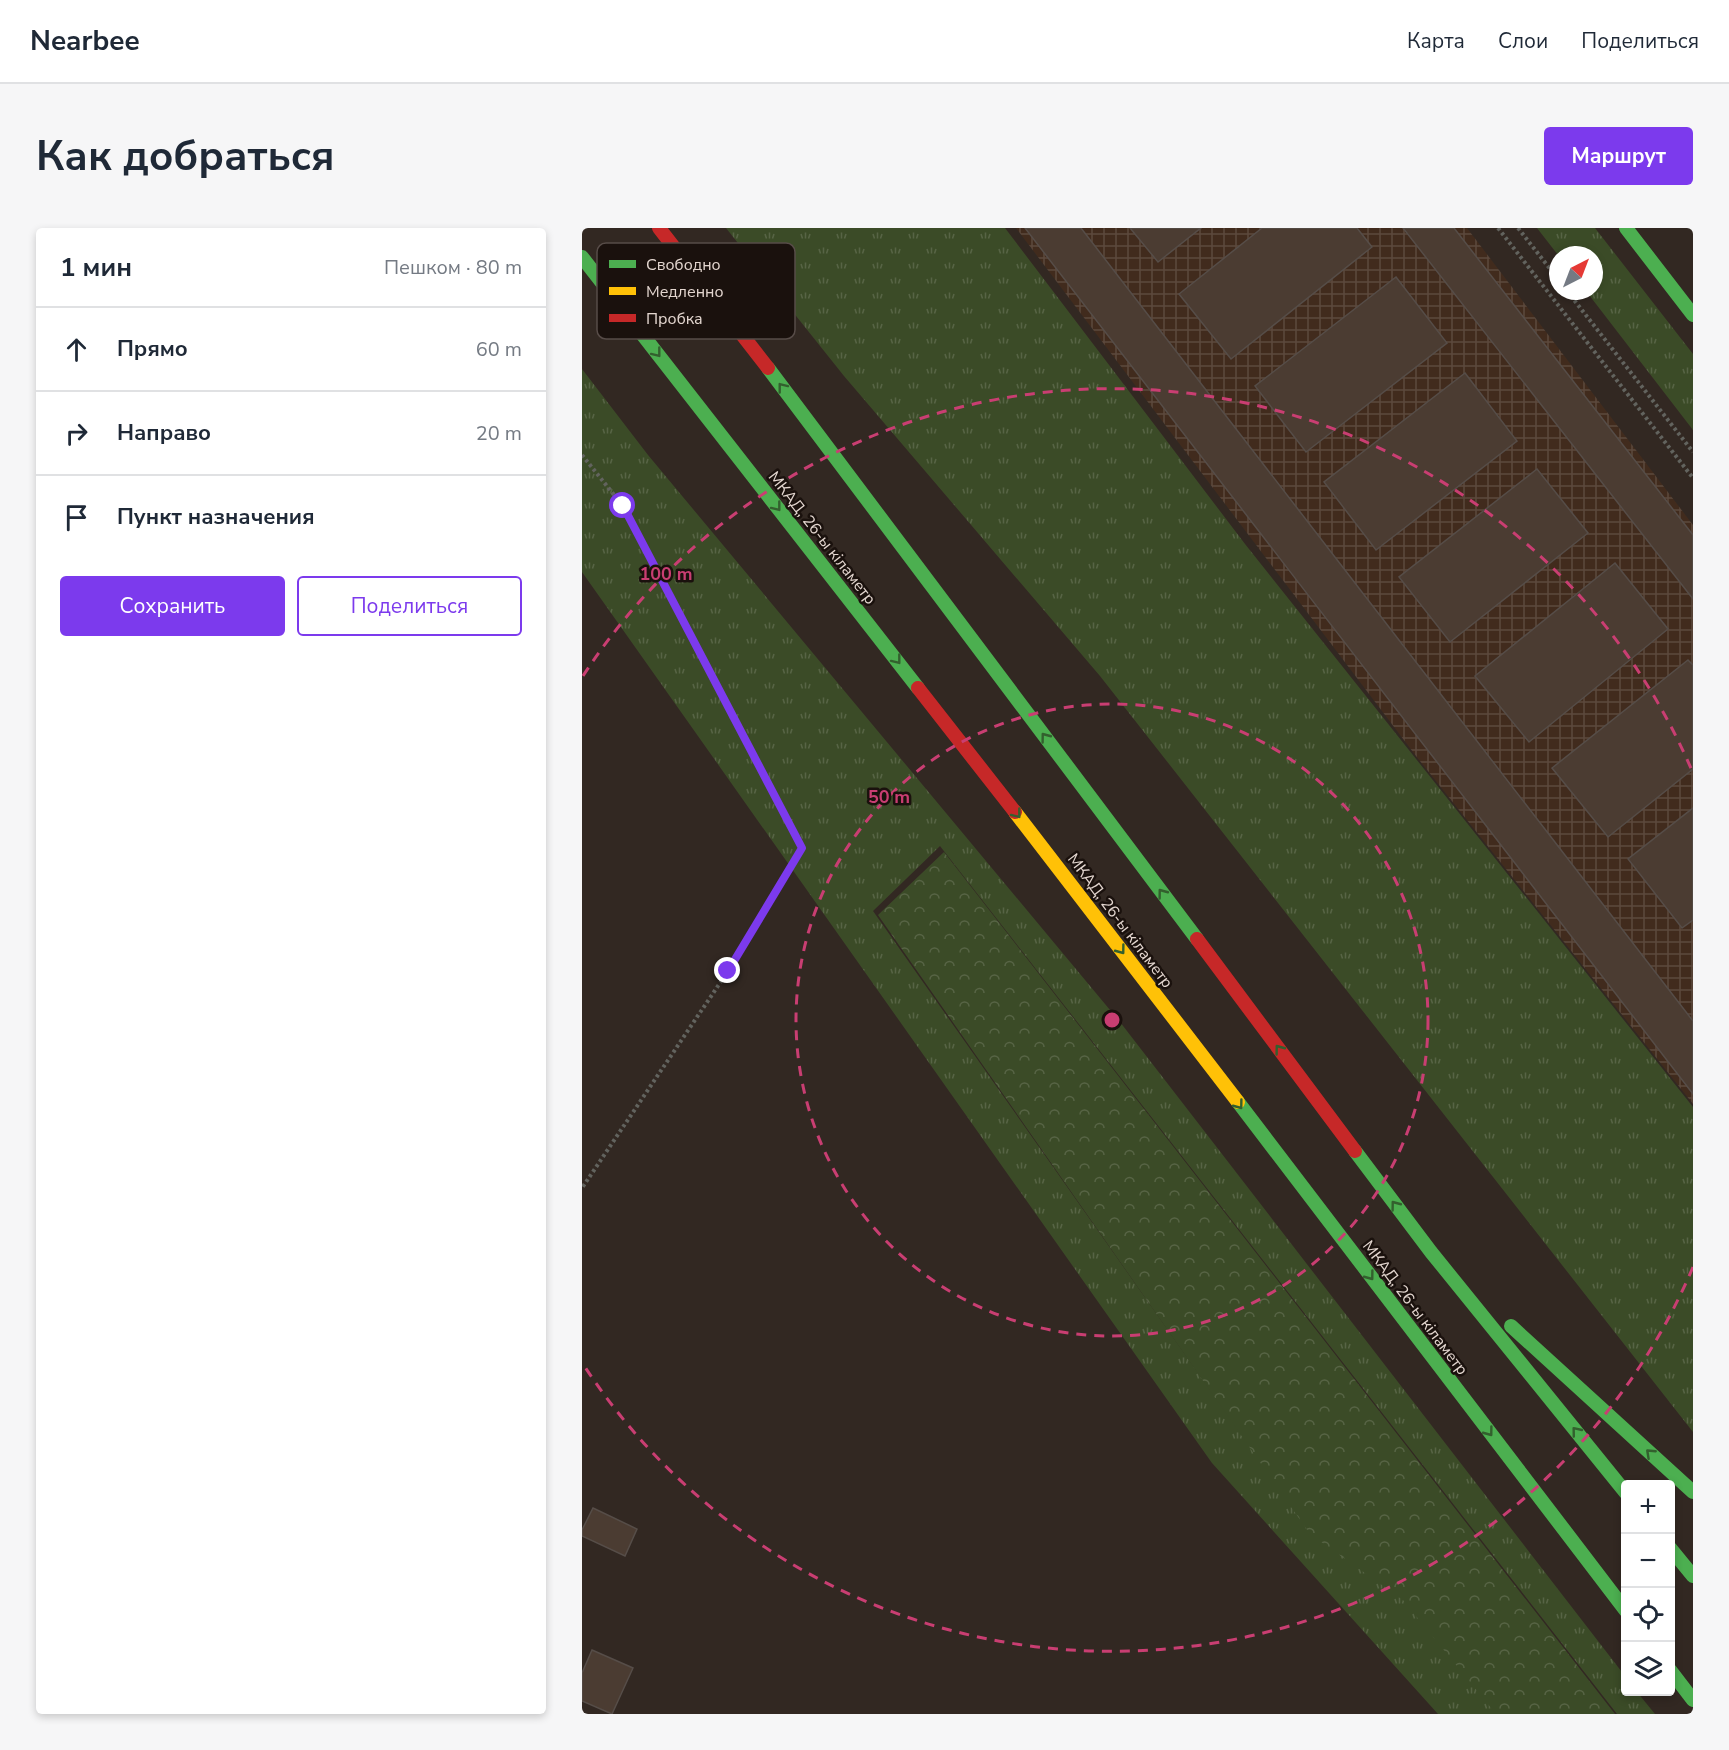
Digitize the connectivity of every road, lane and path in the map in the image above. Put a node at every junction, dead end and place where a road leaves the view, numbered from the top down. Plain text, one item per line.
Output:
1 (659, 228) edge
2 (1498, 228) edge
3 (1518, 228) edge
4 (1626, 228) edge
5 (671, 243) edge
6 (582, 257) edge
7 (1549, 268) edge
8 (597, 276) edge
9 (1574, 300) edge
10 (1693, 315) edge
11 (646, 339) edge
12 (745, 339) edge
13 (1693, 452) edge
14 (582, 455) edge
15 (1693, 478) edge
16 (582, 1188) edge
17 (1431, 1252) junction
18 (1621, 1487) edge
19 (1693, 1492) edge
20 (1675, 1553) edge
21 (1693, 1576) edge
22 (1621, 1604) edge
23 (1675, 1675) edge
24 (1693, 1700) edge

5 -> 1 main road
2 - 15 path
3 - 7 path
4 - 10 main road
6 -> 8 main road, МКАД, 26-ы кіламетр
9 - 13 path
11 -> 22 main road, МКАД, 26-ы кіламетр
17 -> 12 main road
14 - 16 path
18 -> 17 main road
19 -> 17 main road
20 - 21 main road
23 - 24 main road

